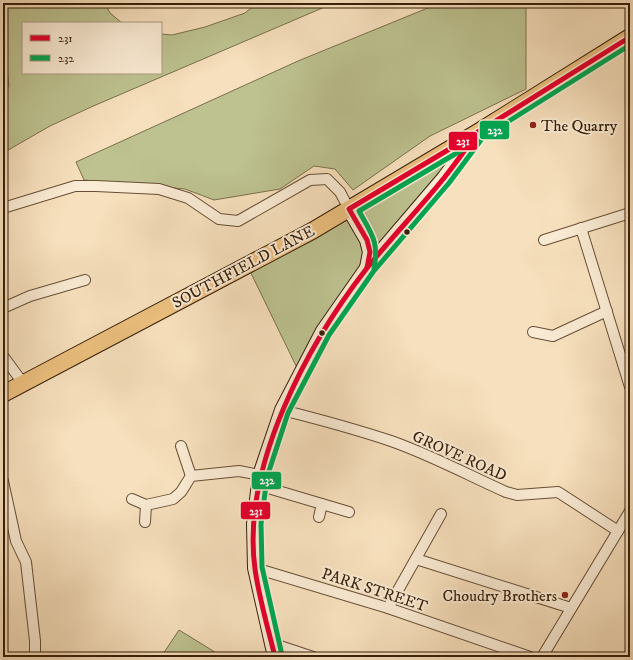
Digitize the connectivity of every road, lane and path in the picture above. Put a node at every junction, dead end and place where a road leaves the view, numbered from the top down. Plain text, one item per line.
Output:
1 (630, 37) edge
2 (478, 132) junction
3 (3, 208) edge
4 (349, 209) junction
5 (630, 213) edge
6 (581, 228) junction
7 (544, 240) dead end
8 (367, 268) junction
9 (85, 280) dead end
10 (3, 308) edge
11 (607, 311) junction
12 (533, 332) dead end
13 (3, 356) edge
14 (23, 383) junction
15 (630, 387) edge
16 (3, 394) edge
17 (282, 410) junction
18 (181, 446) dead end
19 (191, 476) junction
20 (259, 480) junction
21 (3, 481) edge
22 (132, 499) dead end
23 (322, 504) junction
24 (146, 505) junction
25 (630, 511) edge
26 (349, 512) dead end
27 (441, 514) dead end
28 (318, 517) dead end
29 (145, 522) dead end
30 (618, 531) junction
31 (416, 559) junction
32 (255, 568) junction
33 (388, 608) junction
34 (571, 608) junction
35 (272, 643) junction
36 (35, 657) edge
37 (275, 657) edge
38 (313, 657) edge
39 (530, 657) edge
40 (542, 657) edge

1 - 2 highway, SOUTHFIELD LANE
2 - 4 highway, SOUTHFIELD LANE
2 - 8 main road
3 - 4 street
4 - 8 main road
4 - 14 highway, SOUTHFIELD LANE
5 - 6 street
6 - 7 street
6 - 11 street
8 - 17 main road
9 - 10 street
11 - 12 street
11 - 15 street
13 - 14 street
14 - 16 highway, SOUTHFIELD LANE
17 - 20 main road
17 - 30 street, GROVE ROAD
18 - 19 street
19 - 20 street
19 - 24 street
20 - 23 street
20 - 32 main road
21 - 36 street
22 - 24 street
23 - 26 street
23 - 28 street
24 - 29 street
25 - 30 street
27 - 31 street
30 - 34 street
31 - 33 street
31 - 34 street
32 - 33 street, PARK STREET
32 - 35 main road
33 - 39 street, PARK STREET
34 - 40 street
35 - 37 main road
35 - 38 street

